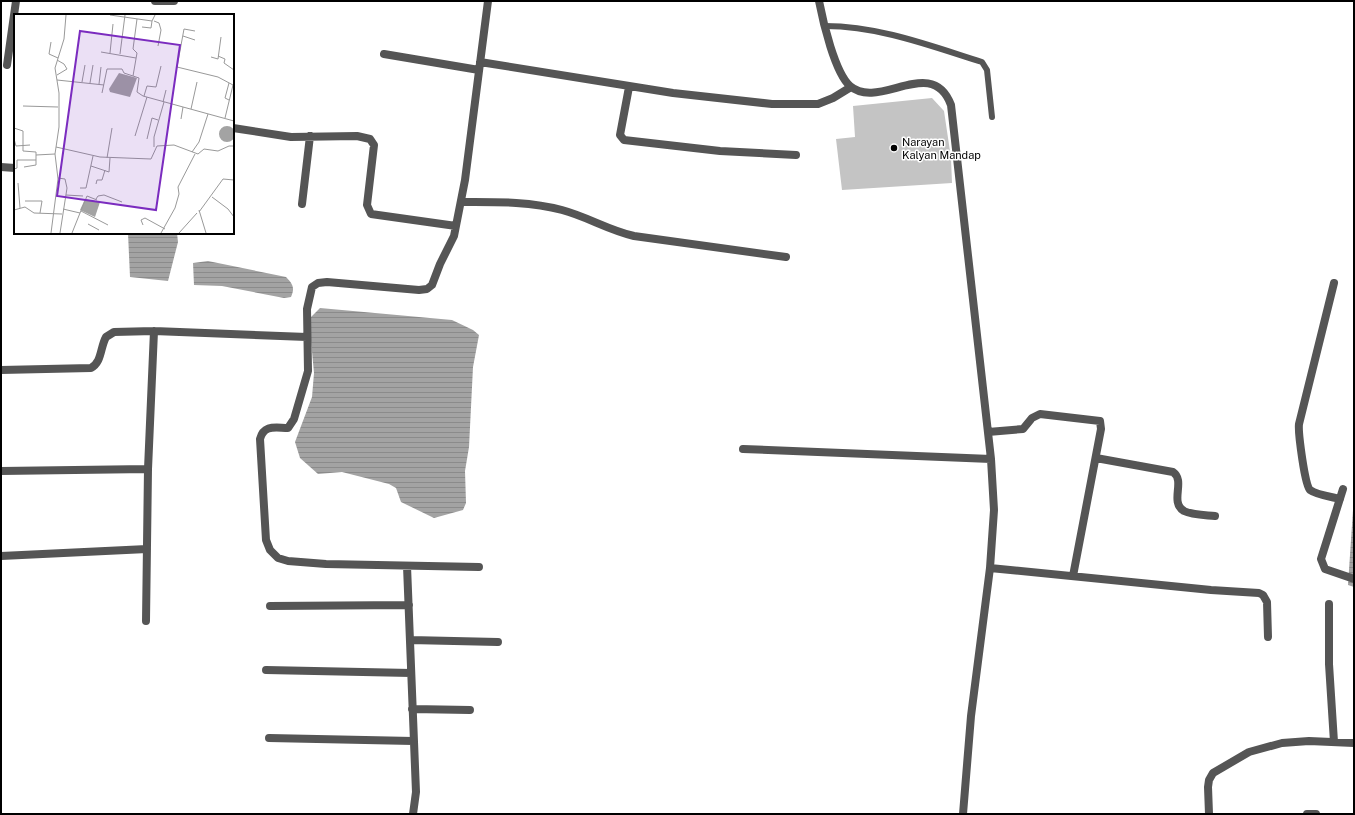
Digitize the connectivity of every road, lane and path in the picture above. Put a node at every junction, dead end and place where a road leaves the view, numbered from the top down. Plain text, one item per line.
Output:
1 (16, 1) edge
2 (155, 1) edge
3 (174, 1) edge
4 (488, 1) edge
5 (819, 1) edge
6 (14, 14) edge
7 (14, 15) edge
8 (825, 26) junction
9 (384, 54) dead end
10 (7, 65) dead end
11 (480, 66) junction
12 (629, 87) junction
13 (851, 87) junction
14 (992, 117) dead end
15 (234, 128) edge
16 (310, 136) junction
17 (796, 155) dead end
18 (1, 167) edge
19 (14, 168) edge
20 (461, 202) junction
21 (302, 204) dead end
22 (456, 226) junction
23 (786, 257) dead end
24 (1334, 283) dead end
25 (154, 331) junction
26 (307, 337) junction
27 (1, 370) edge
28 (988, 432) junction
29 (743, 449) dead end
30 (1096, 458) junction
31 (991, 459) junction
32 (148, 469) junction
33 (1, 471) edge
34 (1343, 490) dead end
35 (1340, 499) junction
36 (1215, 516) dead end
37 (147, 549) junction
38 (1, 556) edge
39 (407, 566) junction
40 (479, 567) dead end
41 (990, 568) junction
42 (1073, 576) junction
43 (1354, 579) edge
44 (1329, 604) dead end
45 (408, 605) junction
46 (270, 606) dead end
47 (146, 621) dead end
48 (1268, 637) dead end
49 (410, 640) junction
50 (498, 642) dead end
51 (266, 670) dead end
52 (411, 673) junction
53 (412, 709) junction
54 (470, 710) dead end
55 (269, 738) dead end
56 (413, 741) junction
57 (1334, 742) junction
58 (1354, 744) edge
59 (413, 814) edge
60 (963, 814) edge
61 (1208, 814) edge
62 (1307, 814) edge
63 (1316, 814) edge

1 - 6 street
2 - 3 street
4 - 11 street
5 - 8 street
7 - 10 street
8 - 13 street
8 - 14 lane
9 - 11 street
11 - 12 street
11 - 20 street
12 - 13 street
12 - 17 street
13 - 28 street
15 - 16 street
16 - 21 street
16 - 22 street
18 - 19 street
20 - 22 street
20 - 23 street
22 - 26 street
24 - 35 street
25 - 26 street
25 - 27 street
25 - 32 street
26 - 39 street
28 - 30 street
28 - 31 street
29 - 31 street
30 - 36 street
30 - 42 street
31 - 41 street
32 - 33 street
32 - 37 street
34 - 35 street
35 - 43 street
37 - 38 street
37 - 47 street
39 - 40 street
39 - 45 street
41 - 42 street
41 - 60 street
42 - 48 street
44 - 57 street
45 - 46 street
45 - 49 street
49 - 50 street
49 - 52 street
51 - 52 street
52 - 53 street
53 - 54 street
53 - 56 street
55 - 56 street
56 - 59 street
57 - 58 street
57 - 61 street
62 - 63 street

